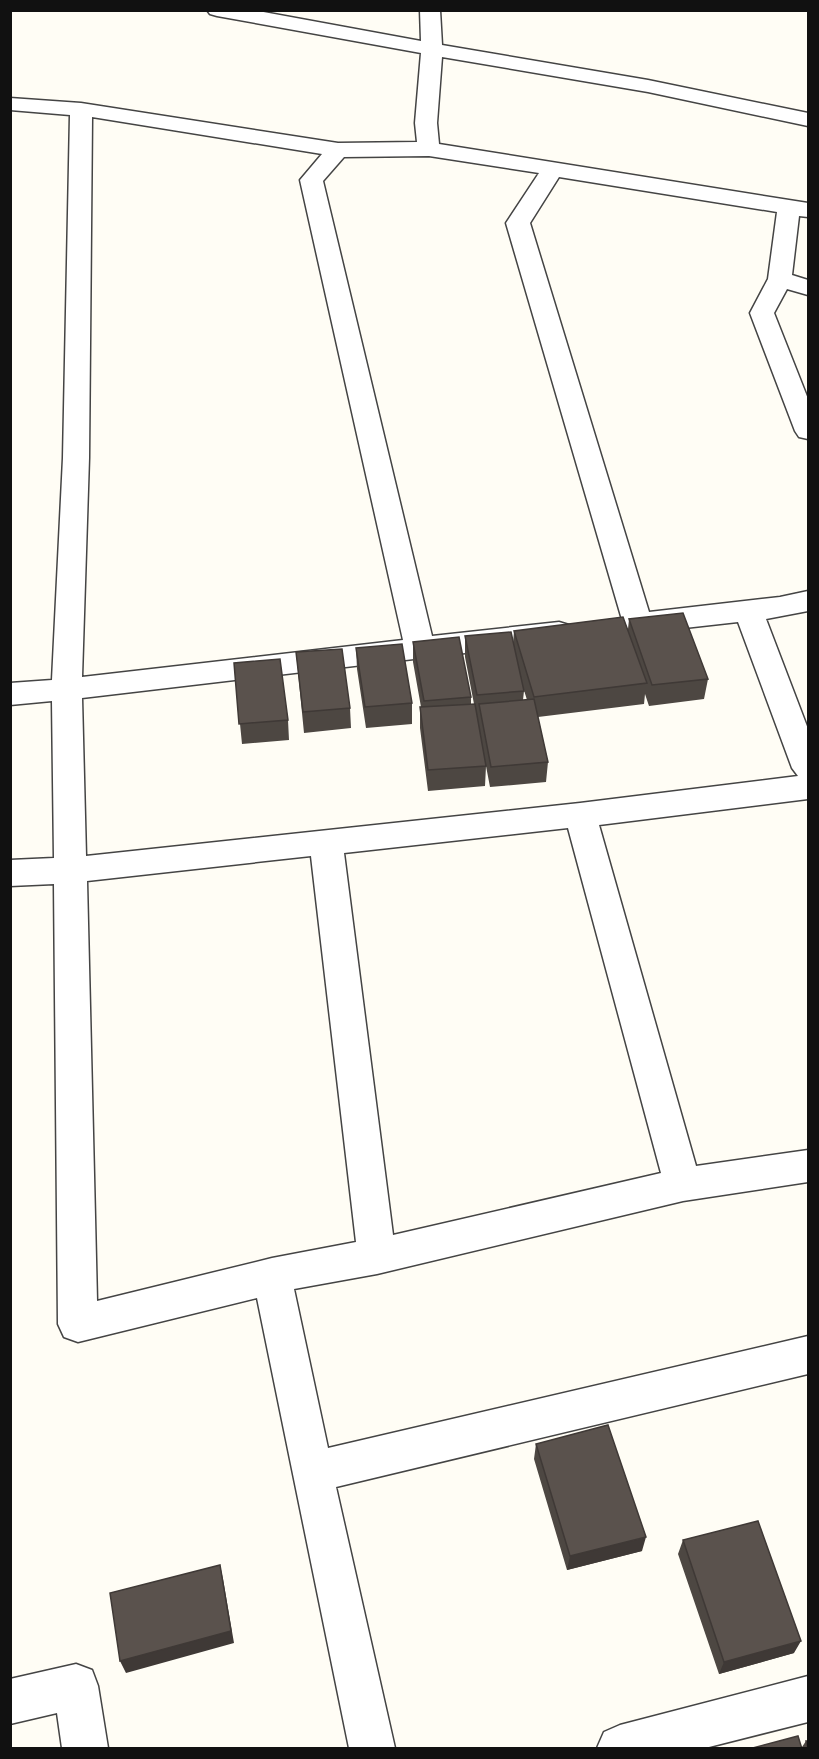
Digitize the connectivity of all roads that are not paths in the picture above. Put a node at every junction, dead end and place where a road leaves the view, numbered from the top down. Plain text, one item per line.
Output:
1 (217, 10) edge
2 (430, 10) edge
3 (432, 49) junction
4 (808, 95) edge
5 (10, 104) edge
6 (81, 109) junction
7 (802, 117) edge
8 (429, 149) junction
9 (338, 150) junction
10 (552, 170) junction
11 (799, 208) edge
12 (780, 279) junction
13 (808, 288) edge
14 (808, 431) edge
15 (808, 601) edge
16 (748, 610) junction
17 (638, 623) junction
18 (420, 648) junction
19 (67, 689) junction
20 (10, 694) edge
21 (808, 768) edge
22 (808, 787) edge
23 (580, 816) junction
24 (326, 842) junction
25 (70, 870) junction
26 (10, 873) edge
27 (808, 1166) edge
28 (682, 1184) junction
29 (377, 1256) junction
30 (272, 1276) junction
31 (808, 1355) edge
32 (312, 1472) junction
33 (808, 1699) edge
34 (10, 1702) edge
35 (86, 1749) edge
36 (372, 1749) edge
37 (620, 1749) edge

1 - 3 street
2 - 3 street
3 - 7 street
3 - 8 street
4 - 7 street
5 - 6 street
6 - 9 street
6 - 19 street
8 - 9 street
8 - 10 street
9 - 18 street
10 - 11 street
10 - 17 street
11 - 12 street
12 - 13 street
12 - 14 street
15 - 16 street
16 - 17 street
16 - 21 street
17 - 18 street
18 - 19 street
19 - 20 street
19 - 25 street
22 - 23 street
23 - 24 street
23 - 28 street
24 - 25 street
24 - 29 street
25 - 26 street
25 - 30 street
27 - 28 street
28 - 29 street
29 - 30 street
30 - 32 street
31 - 32 street
32 - 36 street
33 - 37 street
34 - 35 street

